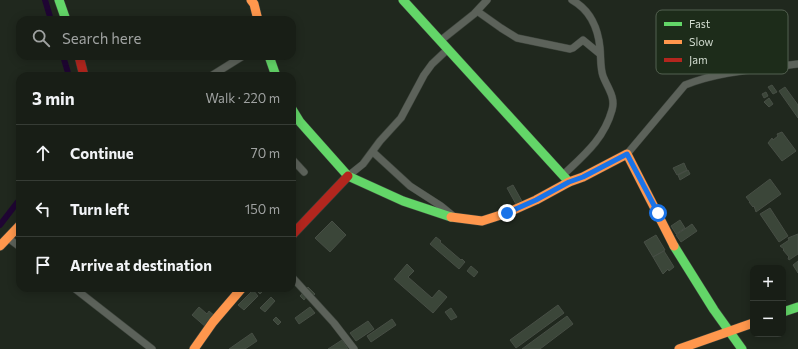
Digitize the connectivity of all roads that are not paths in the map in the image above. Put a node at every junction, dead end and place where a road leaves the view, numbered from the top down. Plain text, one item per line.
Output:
1 (59, 0) edge
2 (262, 0) edge
3 (403, 0) edge
4 (487, 0) edge
5 (572, 0) edge
6 (253, 4) edge
7 (477, 11) junction
8 (65, 16) edge
9 (257, 16) edge
10 (440, 41) junction
11 (448, 49) junction
12 (600, 54) junction
13 (80, 60) edge
14 (237, 60) edge
15 (270, 60) edge
16 (798, 64) edge
17 (788, 65) edge
18 (83, 72) edge
19 (217, 72) edge
20 (275, 72) edge
21 (729, 74) edge
22 (296, 116) edge
23 (373, 152) junction
24 (627, 154) junction
25 (296, 163) edge
26 (304, 172) dead end
27 (348, 176) junction
28 (566, 179) junction
29 (454, 218) junction
30 (16, 229) edge
31 (296, 231) edge
32 (8, 238) junction
33 (16, 244) edge
34 (0, 246) edge
35 (296, 282) edge
36 (79, 292) edge
37 (238, 292) edge
38 (798, 307) edge
39 (786, 311) edge
40 (750, 324) edge
41 (729, 332) junction
42 (152, 349) edge
43 (195, 349) edge
44 (354, 349) edge
45 (679, 349) edge
46 (742, 349) edge

1 - 8 main road
2 - 6 street
3 - 10 main road
4 - 7 street
5 - 12 street
6 - 9 main road
7 - 10 street
7 - 12 street
10 - 11 main road
11 - 23 street
11 - 28 main road
12 - 28 street
13 - 18 main road
14 - 19 street
15 - 20 main road
16 - 17 street
21 - 24 street
22 - 27 main road
23 - 27 street
23 - 29 street
24 - 28 main road
24 - 41 main road
25 - 26 street
27 - 29 main road
27 - 31 main road
28 - 29 main road
30 - 32 main road
32 - 33 street
32 - 34 main road
35 - 44 street
36 - 42 street
37 - 43 main road
38 - 39 main road
40 - 41 main road
41 - 45 main road
41 - 46 main road

